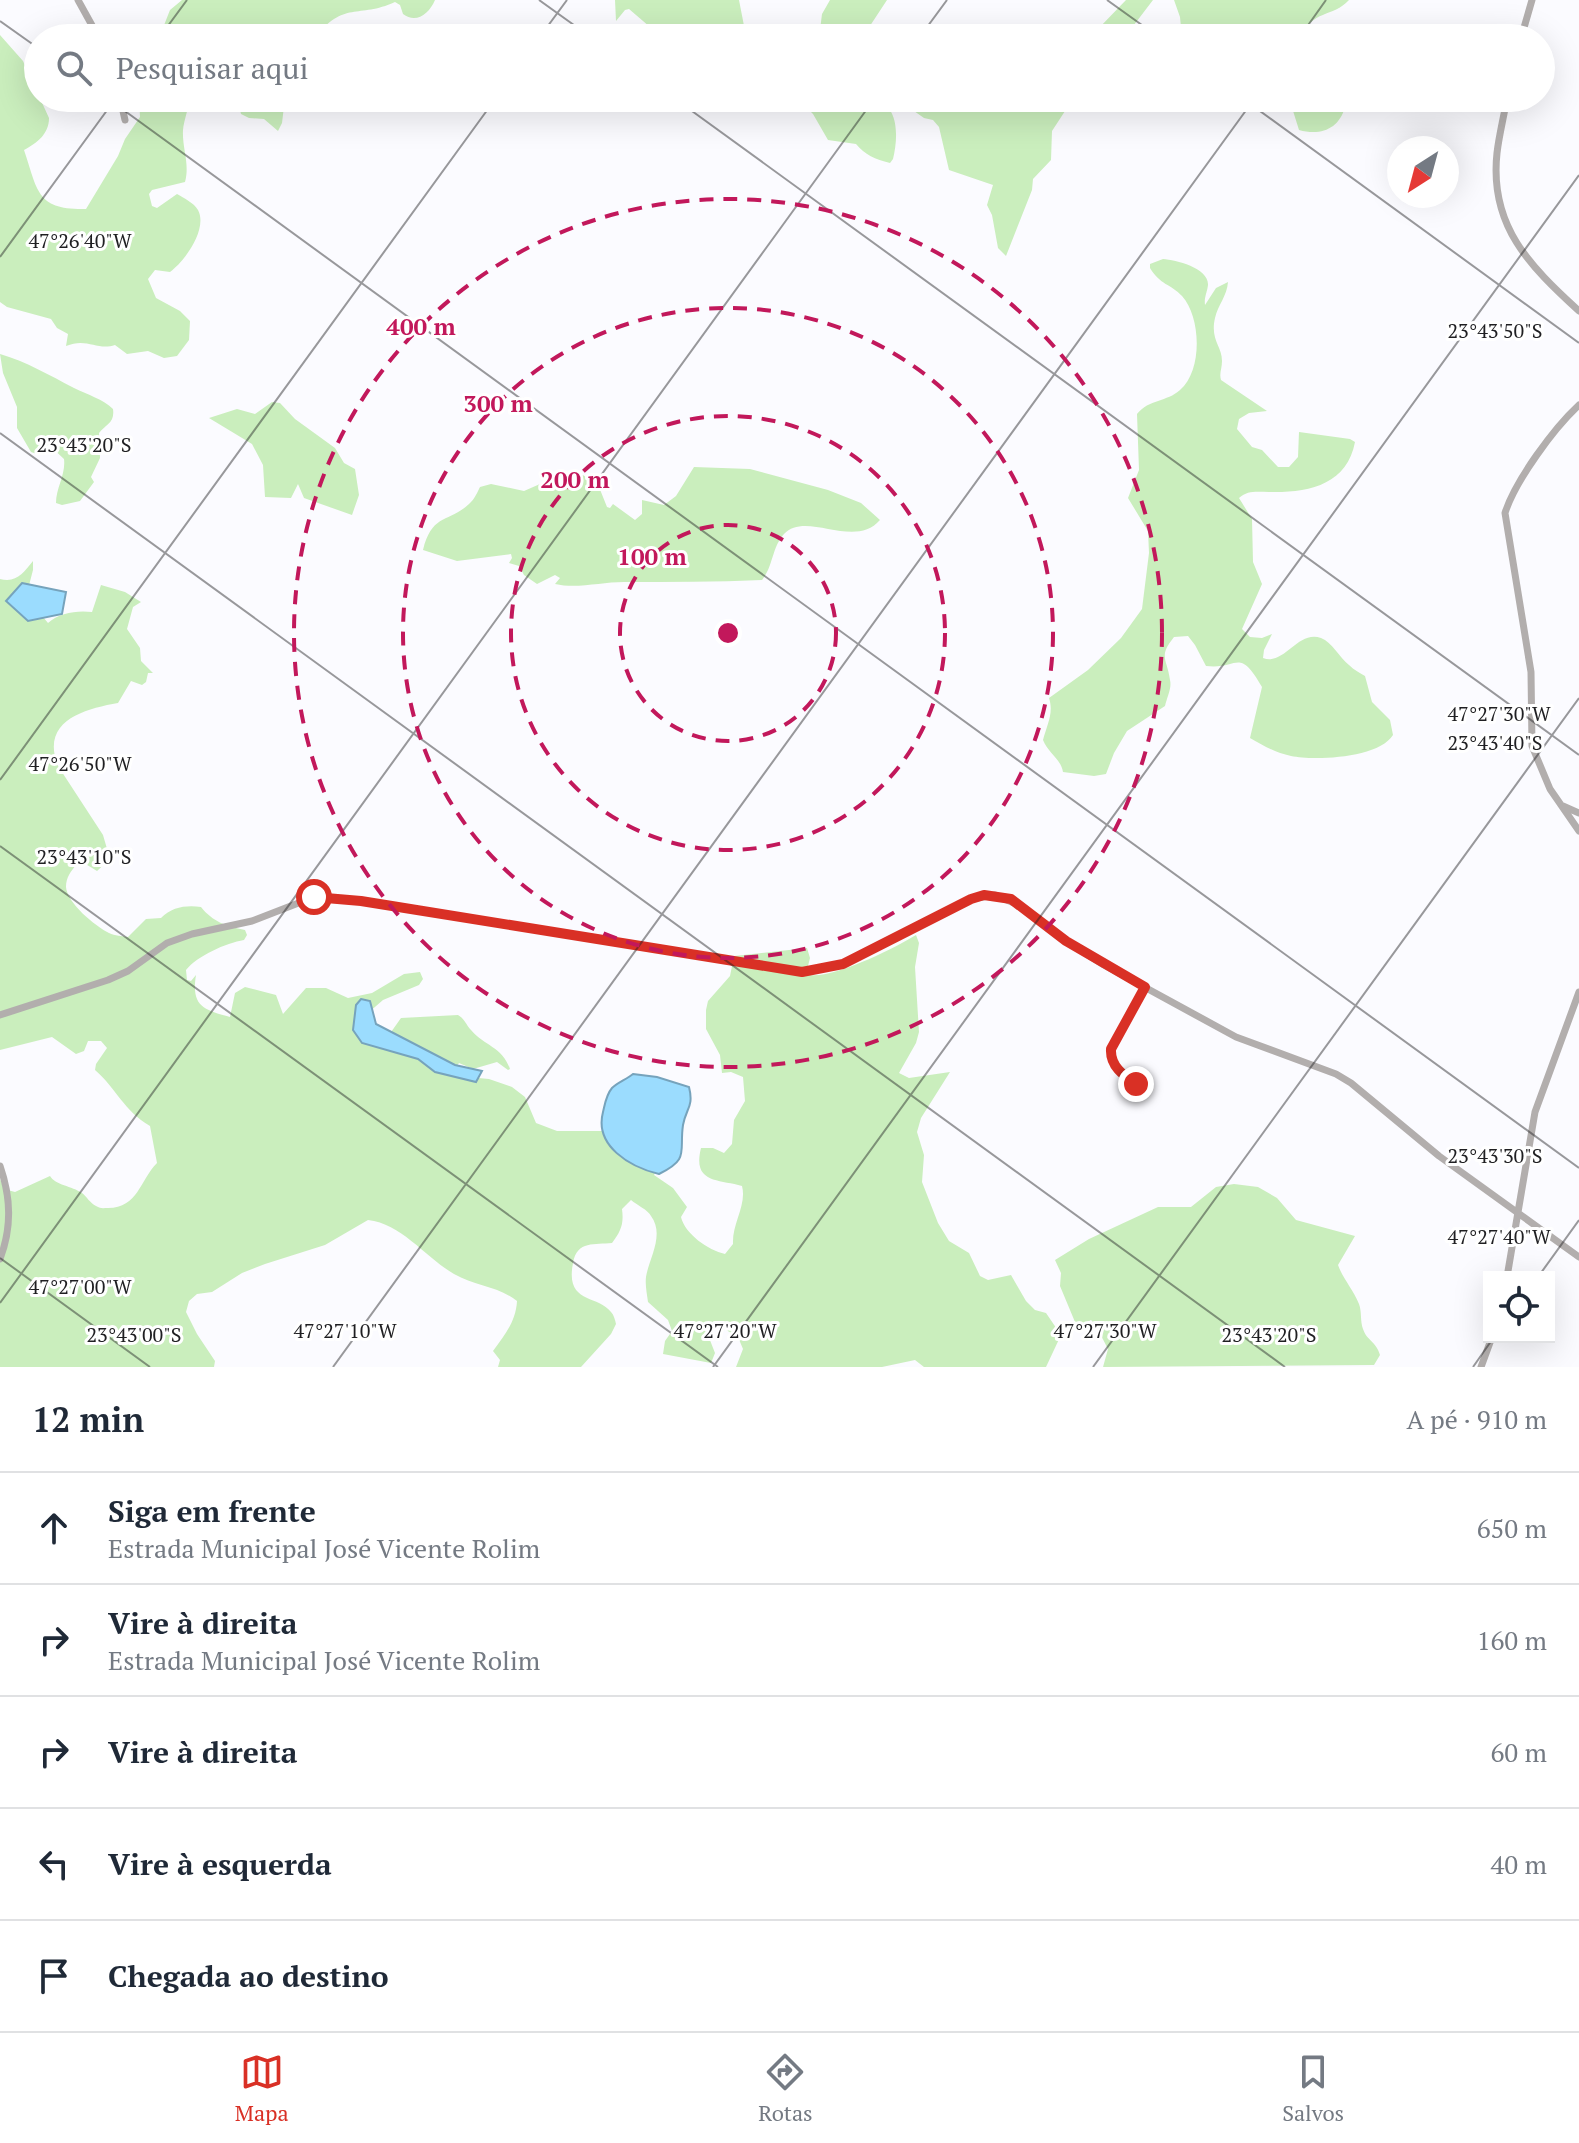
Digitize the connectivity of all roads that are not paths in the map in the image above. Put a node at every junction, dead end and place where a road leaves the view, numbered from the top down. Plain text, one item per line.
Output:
1 (78, 0) edge
2 (1532, 0) edge
3 (91, 24) edge
4 (1525, 24) edge
5 (123, 112) edge
6 (1504, 112) edge
7 (125, 120) dead end
8 (1579, 311) edge
9 (1579, 405) edge
10 (1562, 805) junction
11 (1579, 813) edge
12 (1579, 831) edge
13 (1145, 987) junction
14 (1579, 992) edge
15 (0, 1015) edge
16 (1136, 1084) dead end
17 (0, 1166) edge
18 (1518, 1212) junction
19 (1579, 1257) edge
20 (0, 1259) edge
21 (1508, 1271) edge
22 (1490, 1343) edge
23 (1481, 1367) edge

1 - 3 street
2 - 4 street
5 - 7 street
6 - 8 street
9 - 10 street
10 - 11 street
10 - 12 street
13 - 15 street
13 - 16 street
13 - 18 street
14 - 18 street
17 - 20 street
18 - 19 street
18 - 21 street
22 - 23 street

